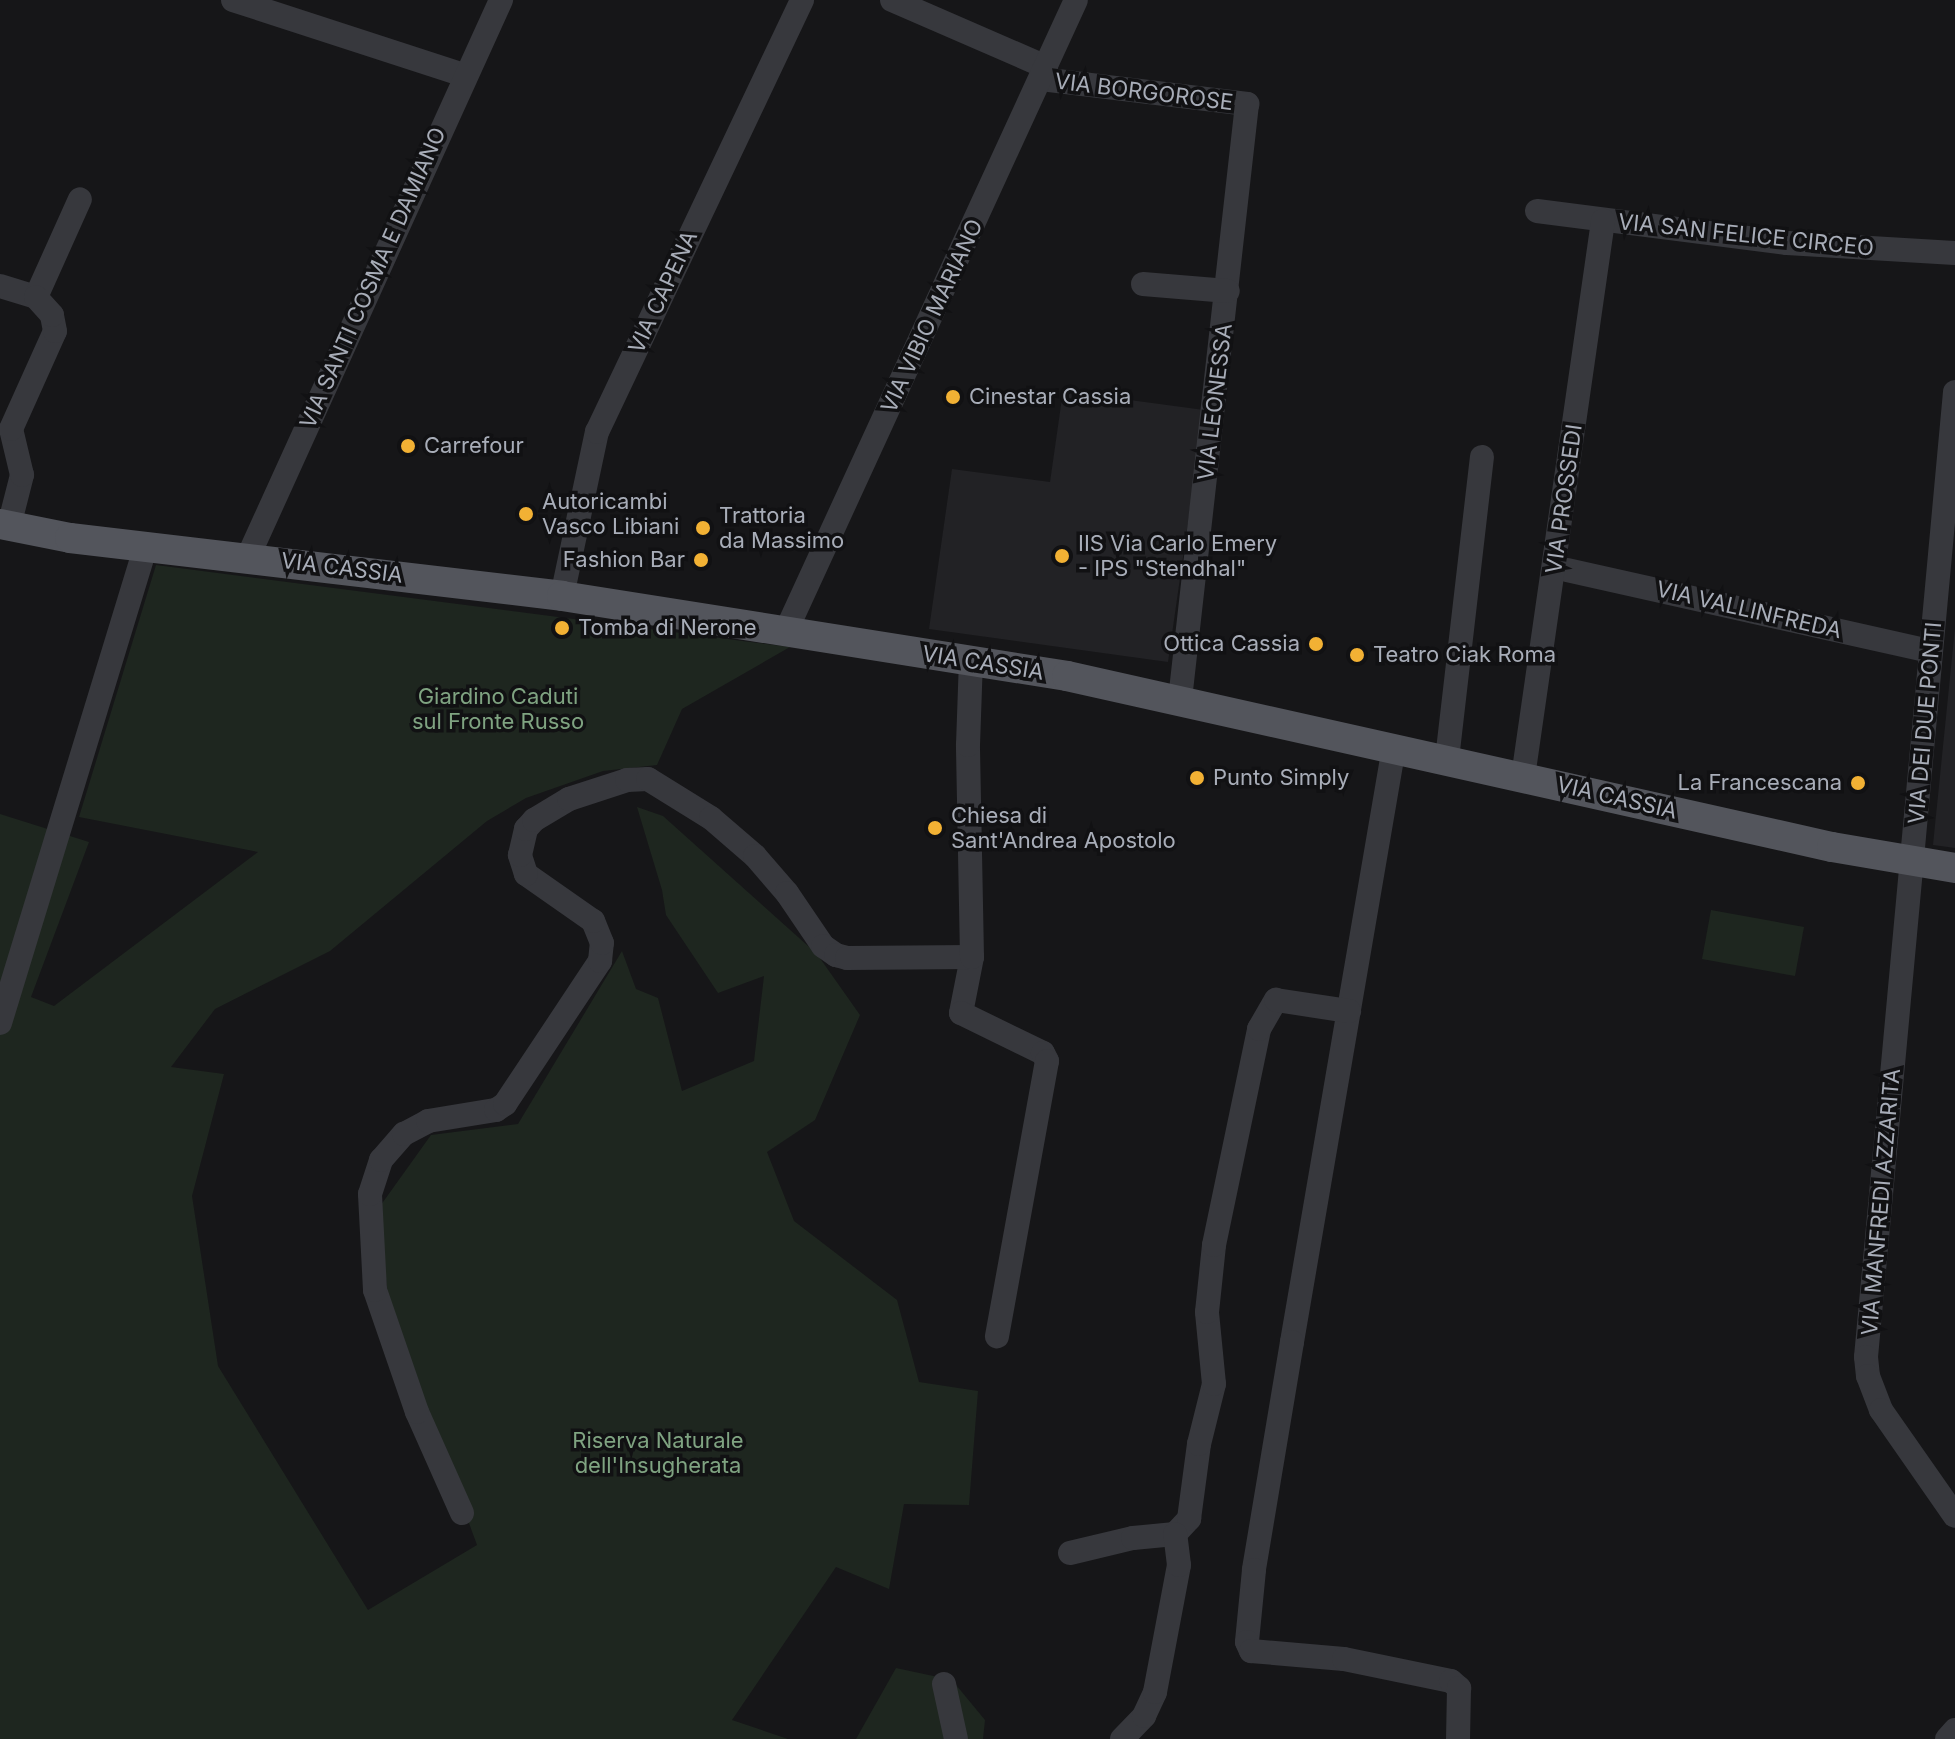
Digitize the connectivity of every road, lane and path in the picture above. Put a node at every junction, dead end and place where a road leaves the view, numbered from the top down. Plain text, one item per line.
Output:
1 (233, 0) edge
2 (501, 0) edge
3 (802, 0) edge
4 (892, 0) edge
5 (1076, 0) edge
6 (1043, 73) junction
7 (464, 75) junction
8 (1247, 104) joint
9 (80, 199) dead end
10 (1537, 211) dead end
11 (1603, 221) junction
12 (1955, 253) edge
13 (1143, 284) dead end
14 (0, 286) edge
15 (1228, 291) junction
16 (36, 297) junction
17 (1955, 392) edge
18 (1482, 457) dead end
19 (5, 525) edge
20 (146, 546) junction
21 (248, 557) junction
22 (1567, 570) dead end
23 (562, 596) junction
24 (786, 631) junction
25 (1930, 651) junction
26 (971, 661) junction
27 (1180, 699) junction
28 (1394, 747) junction
29 (1447, 759) junction
30 (1523, 777) junction
31 (1914, 863) junction
32 (1955, 868) edge
33 (972, 957) junction
34 (1349, 1011) junction
35 (0, 1023) edge
36 (997, 1337) dead end
37 (462, 1513) dead end
38 (1955, 1516) edge
39 (1175, 1534) junction
40 (1070, 1553) dead end
41 (944, 1684) dead end
42 (1955, 1730) edge
43 (956, 1739) edge
44 (1122, 1739) edge
45 (1458, 1739) edge
46 (1947, 1739) edge

1 - 7 street
2 - 7 street, VIA SANTI COSMA E DAMIANO
3 - 23 street, VIA CAPENA
4 - 6 street, VIA BORGOROSE
5 - 6 street, VIA VIBIO MARIANO
6 - 8 street, VIA BORGOROSE
6 - 24 street, VIA VIBIO MARIANO
7 - 21 street, VIA SANTI COSMA E DAMIANO
8 - 15 street, VIA LEONESSA
9 - 16 street
10 - 11 street, VIA SAN FELICE CIRCEO
11 - 12 street, VIA SAN FELICE CIRCEO
11 - 30 street, VIA PROSSEDI
13 - 15 street
14 - 16 street
15 - 27 street, VIA LEONESSA
16 - 19 street
17 - 25 street, VIA DEI DUE PONTI
18 - 29 street
19 - 20 main road, VIA CASSIA
20 - 21 main road, VIA CASSIA
20 - 35 street
21 - 23 main road, VIA CASSIA
22 - 25 street, VIA VALLINFREDA
23 - 24 main road, VIA CASSIA
24 - 26 main road, VIA CASSIA
25 - 31 street, VIA DEI DUE PONTI
26 - 27 main road, VIA CASSIA
26 - 33 street
27 - 28 main road, VIA CASSIA
28 - 29 main road, VIA CASSIA
28 - 34 street
29 - 30 main road, VIA CASSIA
30 - 31 main road, VIA CASSIA
31 - 32 main road, VIA CASSIA
31 - 38 street, VIA MANFREDI AZZARITA
33 - 36 street
33 - 37 street
34 - 39 street
34 - 45 street
39 - 40 street
39 - 44 street
41 - 43 street
42 - 46 street

